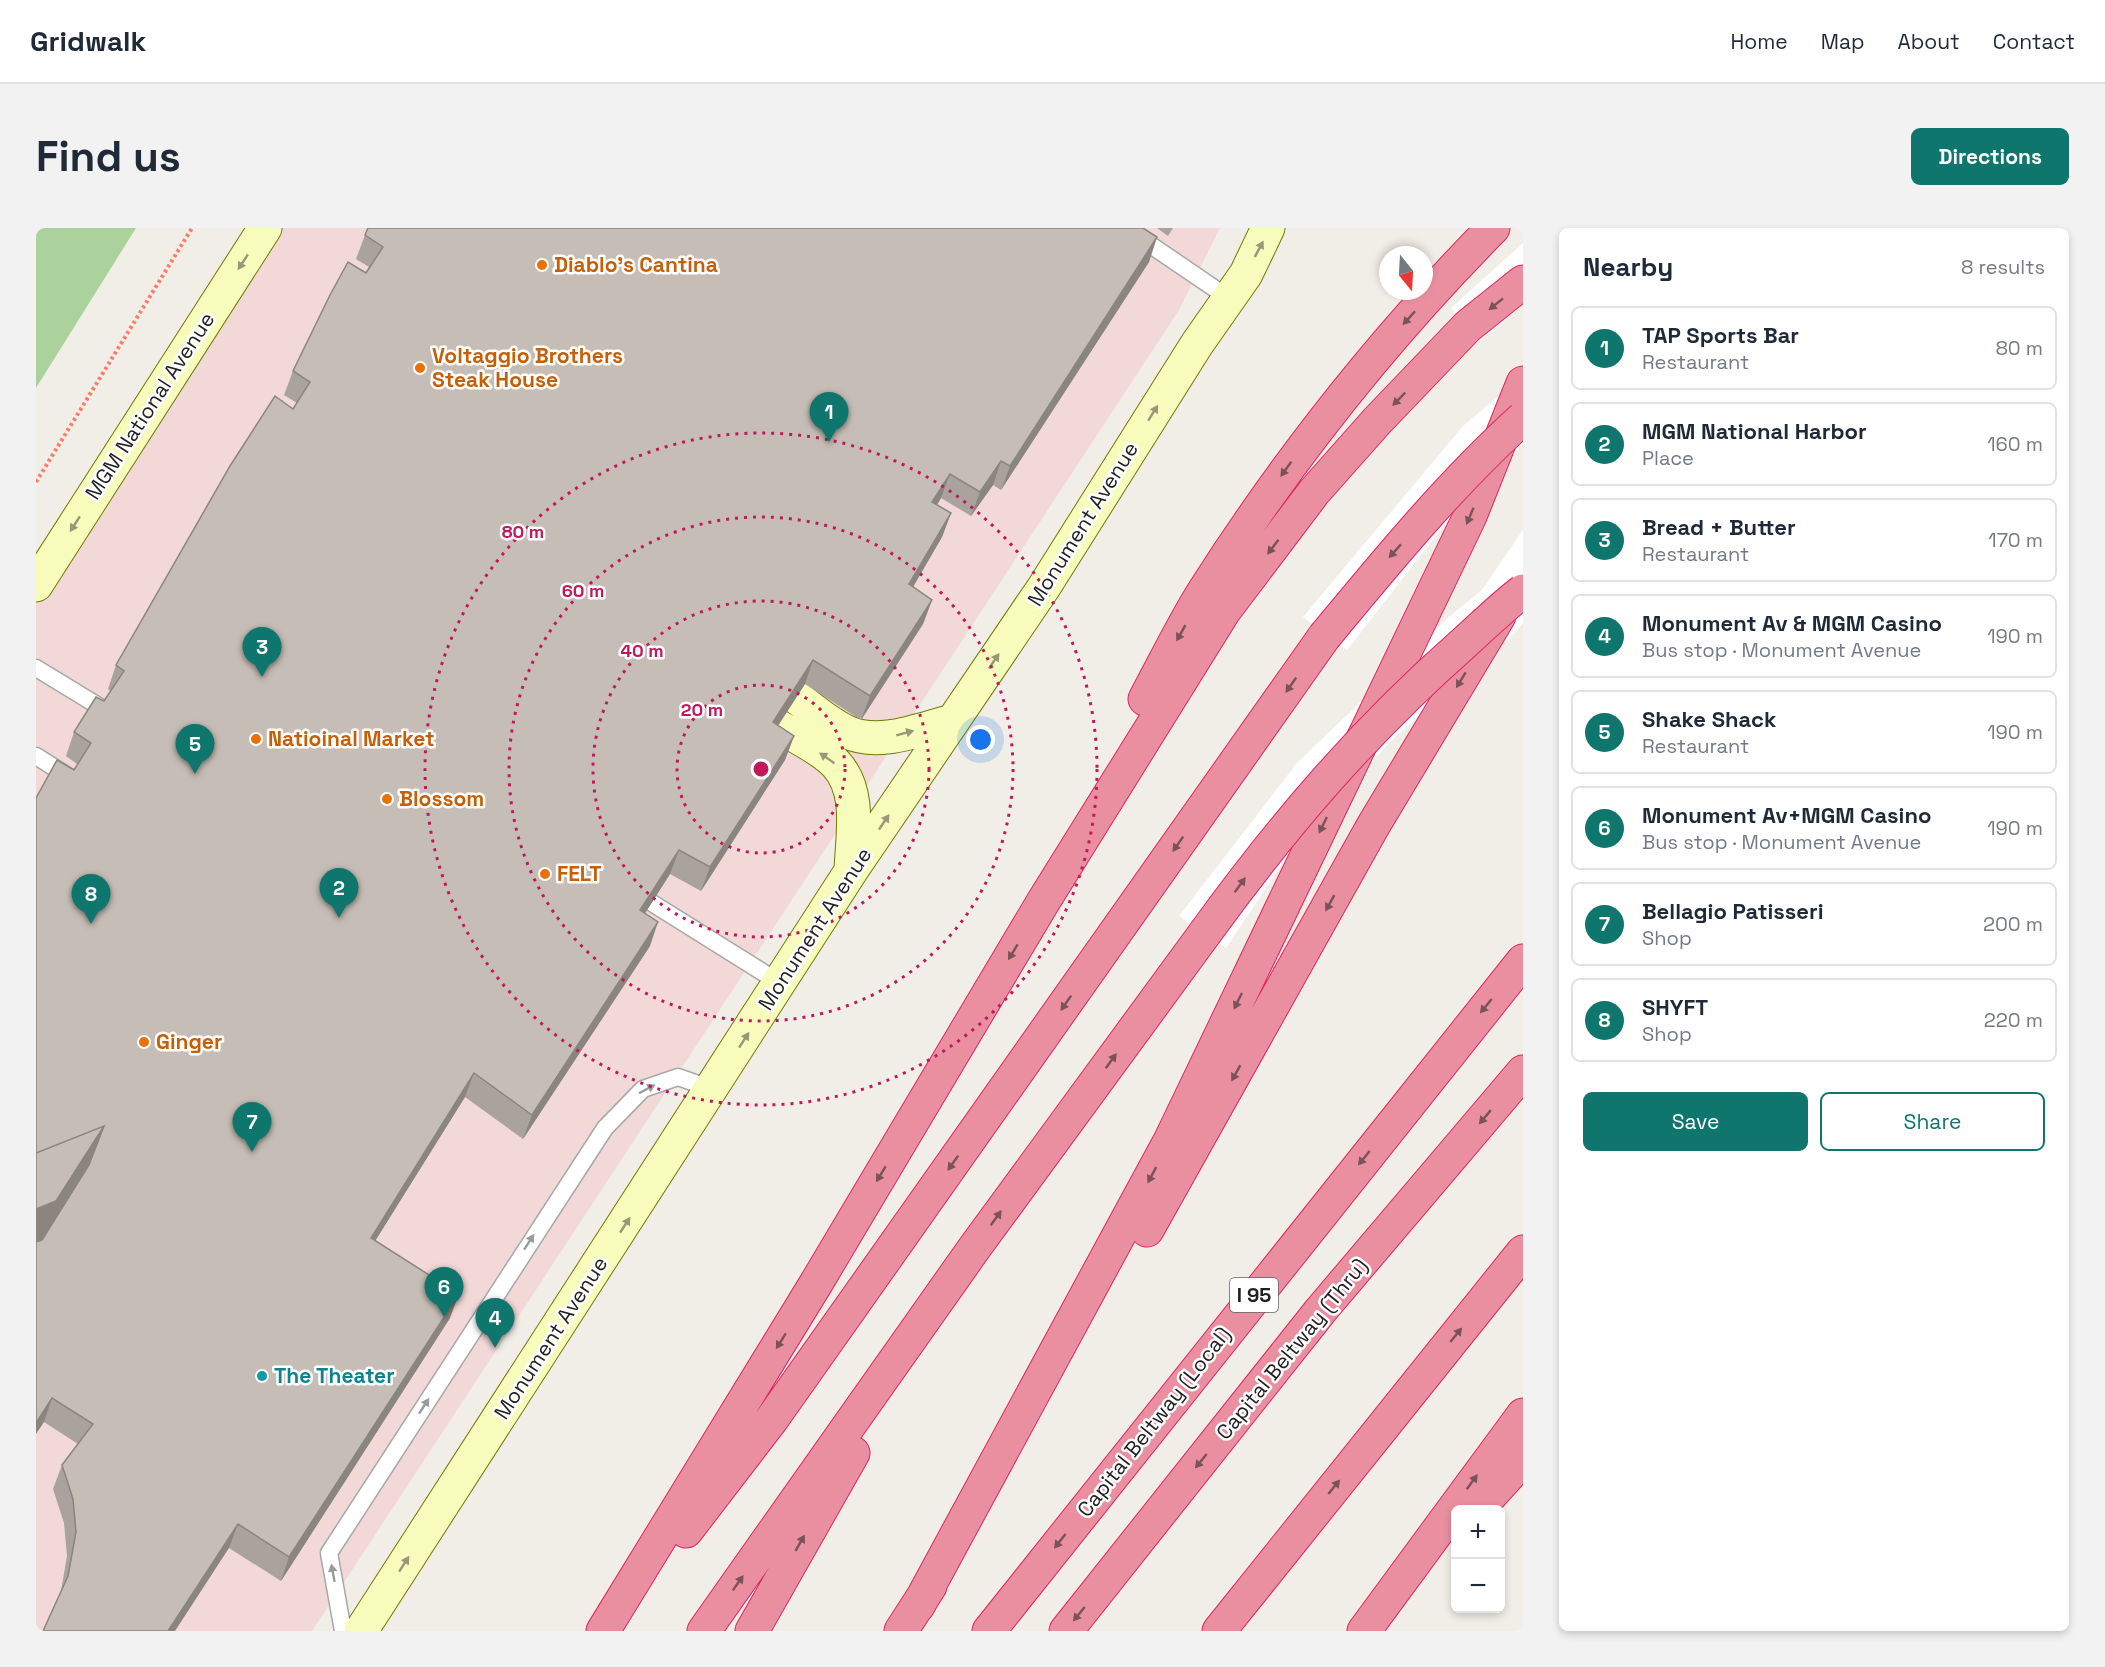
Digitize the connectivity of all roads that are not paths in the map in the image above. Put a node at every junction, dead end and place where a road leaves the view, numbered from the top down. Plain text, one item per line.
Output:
1 (265, 228) edge
2 (1268, 228) edge
3 (1129, 230) edge
4 (1485, 236) edge
5 (1523, 282) edge
6 (1230, 299) junction
7 (1523, 383) edge
8 (1523, 418) edge
9 (1523, 576) edge
10 (36, 585) edge
11 (1523, 591) edge
12 (36, 668) edge
13 (796, 697) edge
14 (105, 710) edge
15 (953, 721) junction
16 (778, 726) edge
17 (36, 756) edge
18 (74, 780) edge
19 (851, 871) junction
20 (1042, 902) junction
21 (652, 903) edge
22 (1523, 961) edge
23 (780, 983) junction
24 (1523, 1072) edge
25 (712, 1089) junction
26 (975, 1247) junction
27 (1523, 1252) edge
28 (1523, 1414) edge
29 (1523, 1459) edge
30 (1481, 1505) edge
31 (1306, 1521) junction
32 (1451, 1537) edge
33 (909, 1618) edge
34 (343, 1631) edge
35 (361, 1631) edge
36 (603, 1631) edge
37 (609, 1631) edge
38 (704, 1631) edge
39 (752, 1631) edge
40 (989, 1631) edge
41 (1066, 1631) edge
42 (1219, 1631) edge
43 (1227, 1631) edge
44 (1365, 1631) edge

1 -> 10 main road, MGM National Avenue
6 -> 2 main road, Monument Avenue
3 - 6 lane
4 -> 20 highway
5 -> 20 highway
15 -> 6 main road, Monument Avenue
7 -> 33 highway
8 -> 37 highway, bridge
9 -> 33 highway
26 -> 11 highway, bridge
12 - 14 lane
13 -> 15 main road
19 -> 15 main road, Monument Avenue
19 -> 16 main road
17 - 18 lane
19 - 23 main road, Monument Avenue
20 -> 36 highway
21 - 23 lane
22 -> 40 highway, Capital Beltway (Local) / I 95
25 -> 23 main road, Monument Avenue
24 -> 41 highway, Capital Beltway (Thru)
34 -> 25 lane
35 -> 25 main road, Monument Avenue
38 -> 26 highway
39 -> 26 highway
31 -> 27 highway
44 -> 28 highway
29 - 30 highway
31 - 42 highway
31 - 43 highway
32 - 44 highway

